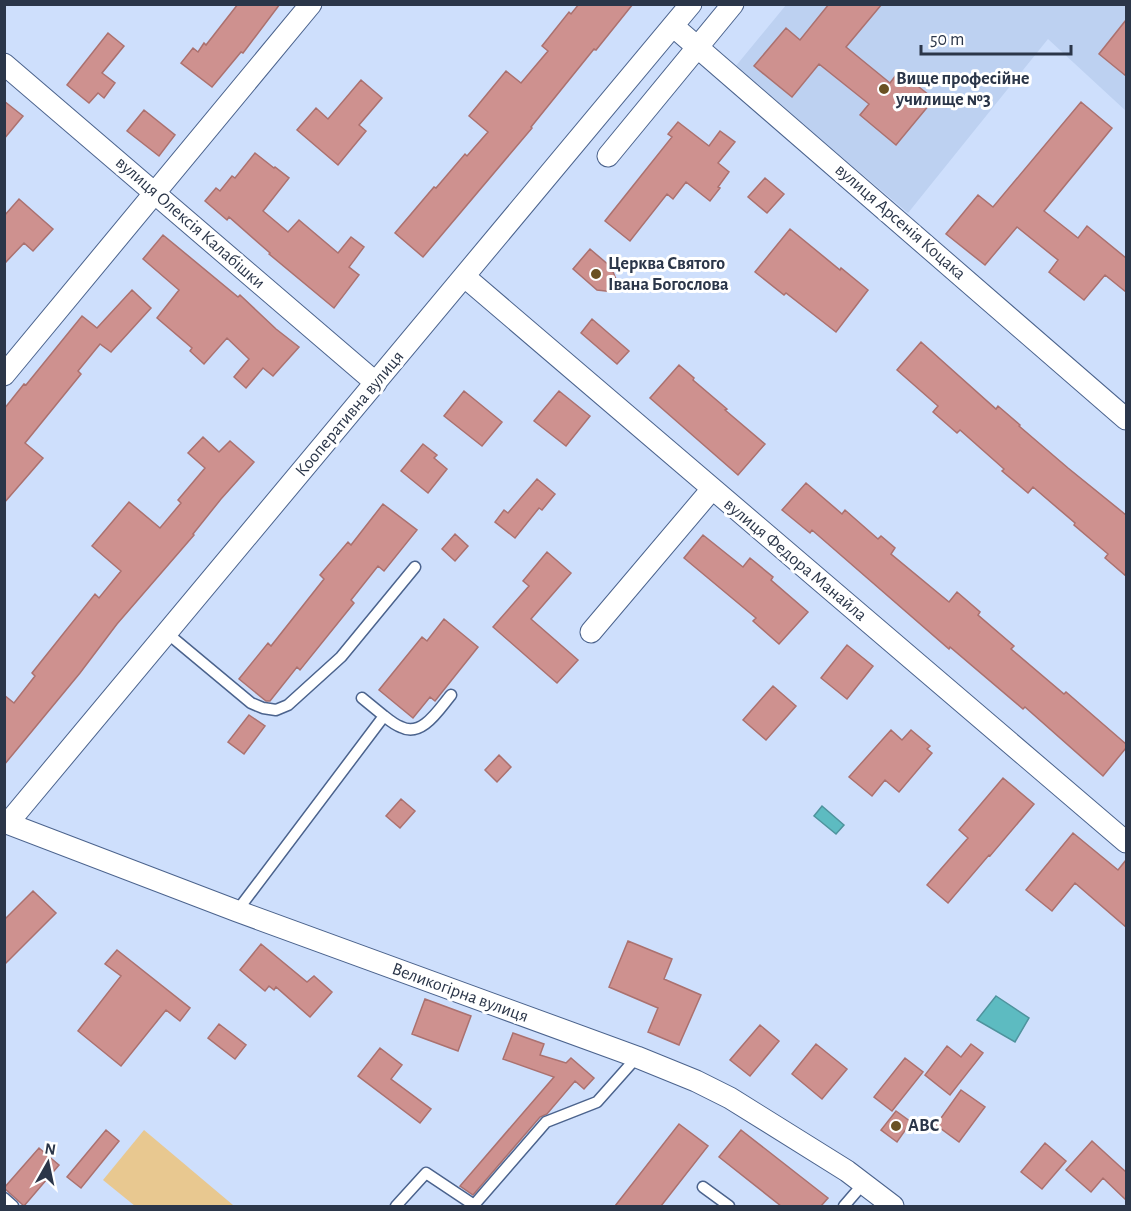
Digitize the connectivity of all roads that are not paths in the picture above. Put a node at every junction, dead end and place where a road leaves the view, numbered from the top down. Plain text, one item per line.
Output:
1 (311, 4) edge
2 (691, 4) edge
3 (733, 4) edge
4 (673, 26) junction
5 (698, 47) junction
6 (4, 63) edge
7 (608, 156) dead end
8 (155, 193) junction
9 (465, 277) junction
10 (4, 375) edge
11 (376, 383) junction
12 (1126, 419) edge
13 (712, 489) junction
14 (415, 567) dead end
15 (591, 632) dead end
16 (167, 633) junction
17 (451, 695) dead end
18 (362, 698) dead end
19 (384, 716) junction
20 (6, 823) edge
21 (1126, 842) edge
22 (237, 911) junction
23 (637, 1058) junction
24 (863, 1184) junction
25 (703, 1187) dead end
26 (4, 1198) edge
27 (13, 1206) edge
28 (396, 1206) edge
29 (729, 1206) edge
30 (844, 1206) edge
31 (893, 1206) edge

1 - 8 street
2 - 4 street, Кооперативна вулиця
3 - 5 street
4 - 5 street, вулиця Арсенія Коцака
4 - 9 street, Кооперативна вулиця
5 - 7 street
5 - 12 street, вулиця Арсенія Коцака
6 - 8 street, вулиця Олексія Калабішки
8 - 10 street
8 - 11 street, вулиця Олексія Калабішки
9 - 11 street, Кооперативна вулиця
9 - 13 street, вулиця Федора Манайла
11 - 16 street, Кооперативна вулиця
13 - 15 street
13 - 21 street, вулиця Федора Манайла
14 - 16 lane
16 - 20 street, Кооперативна вулиця
17 - 19 lane
18 - 19 lane
19 - 22 lane
20 - 22 street, Великогірна вулиця
22 - 23 street, Великогірна вулиця
23 - 24 street, Великогірна вулиця
23 - 28 lane
24 - 30 lane
24 - 31 street, Великогірна вулиця
25 - 29 lane
26 - 27 lane

